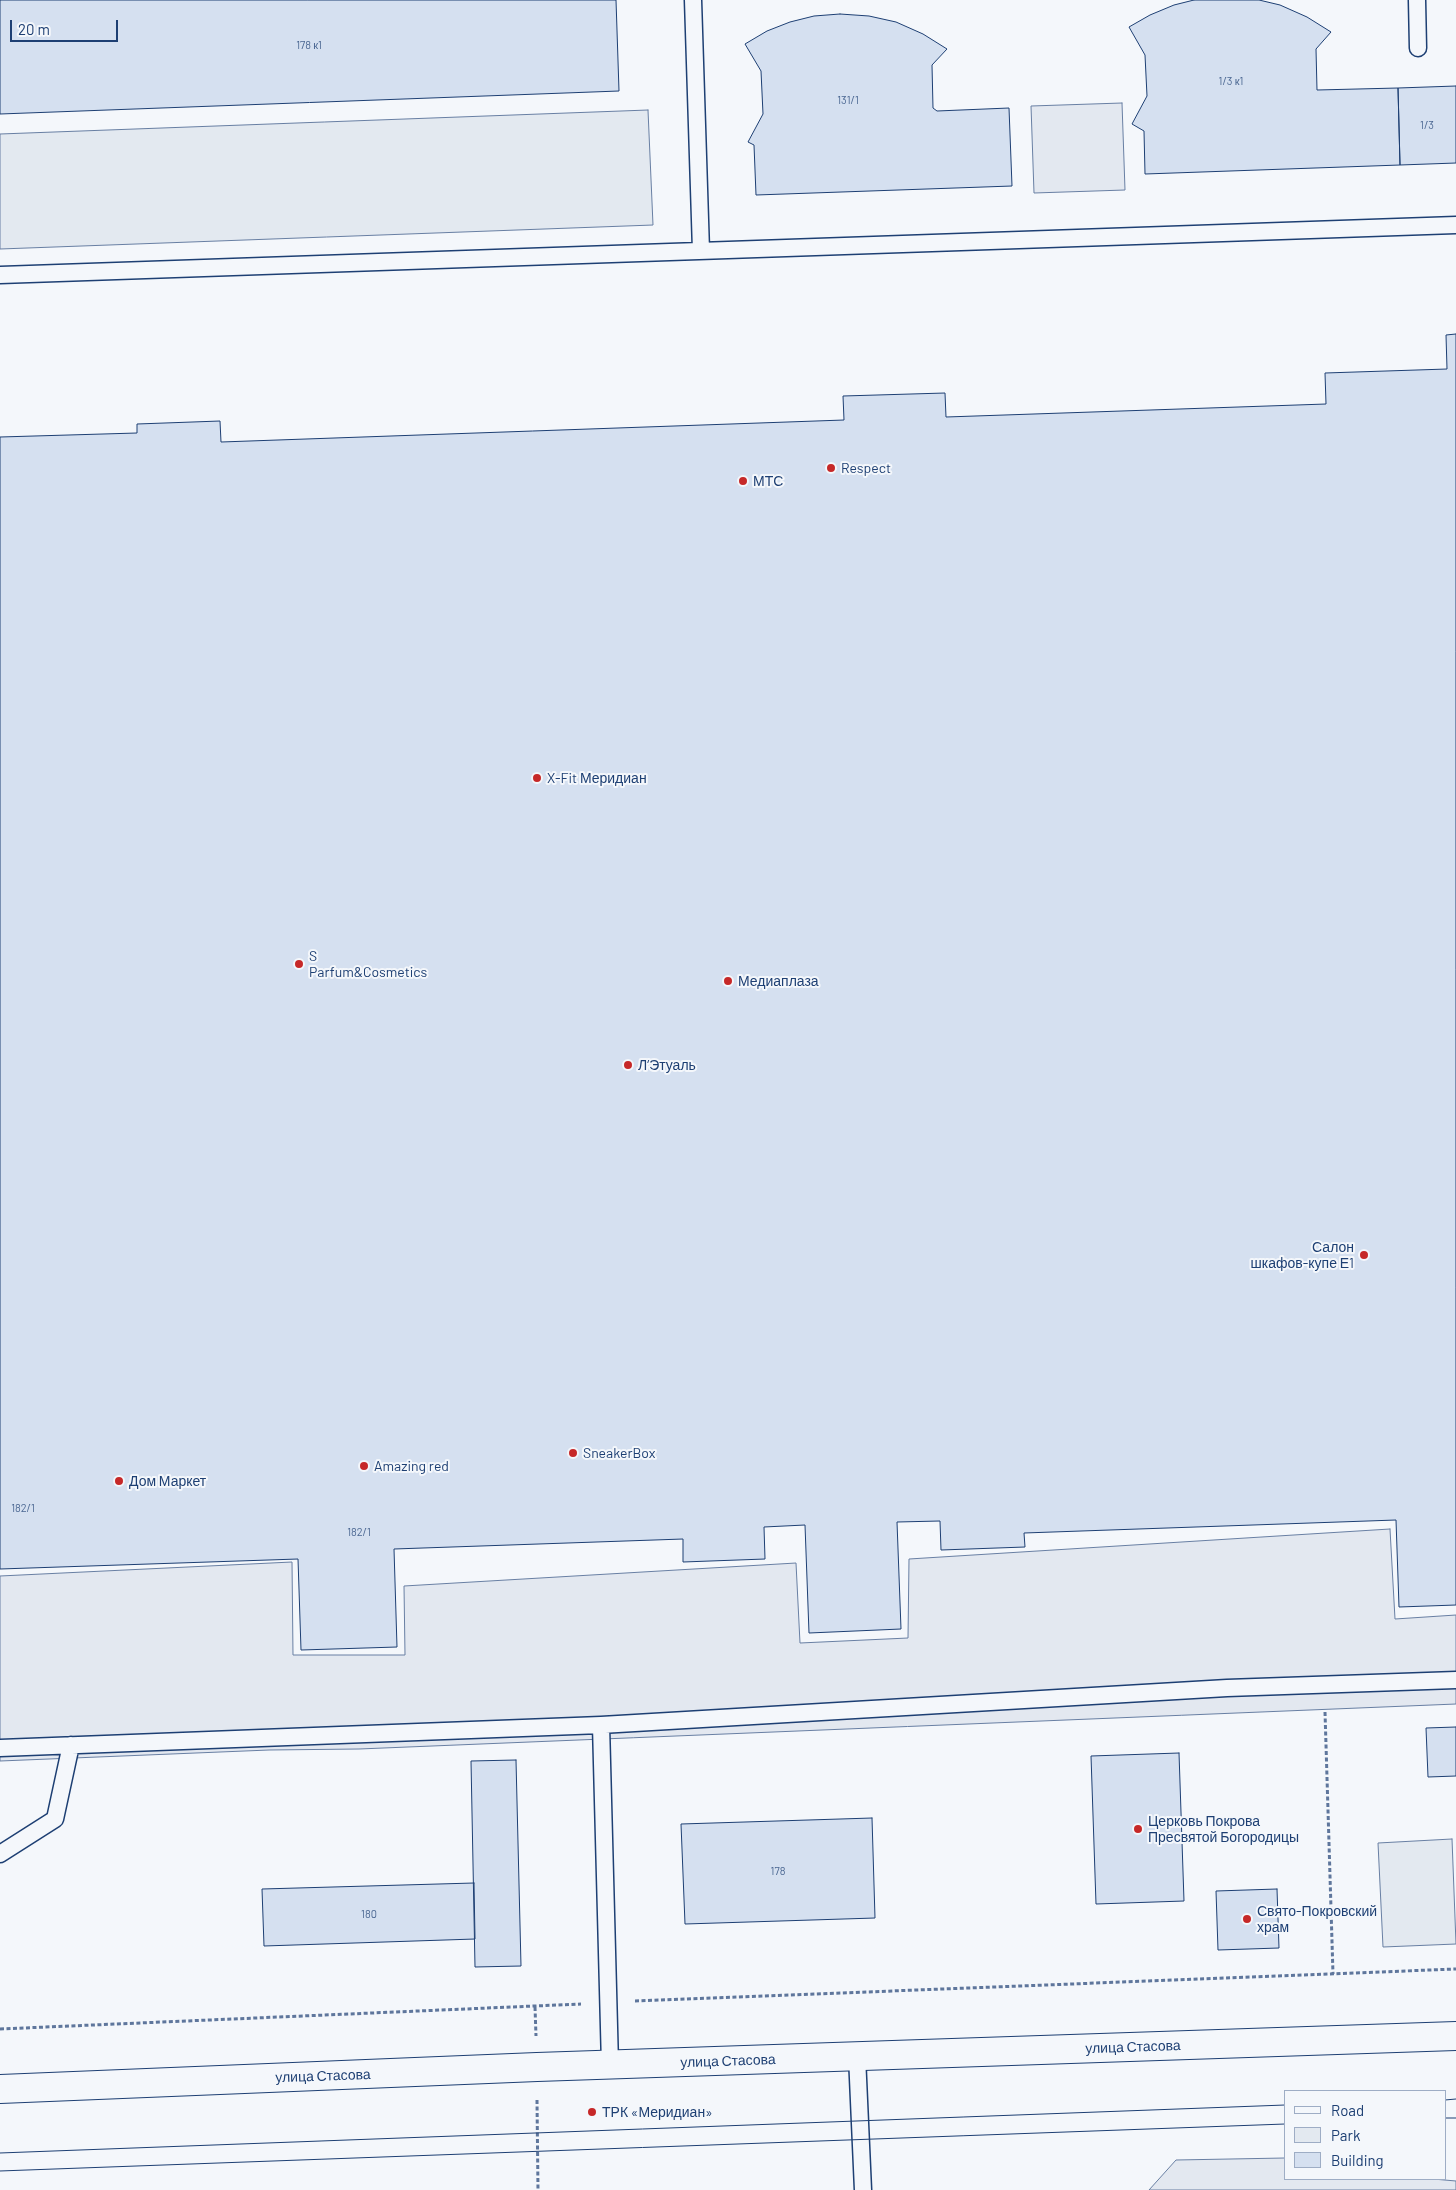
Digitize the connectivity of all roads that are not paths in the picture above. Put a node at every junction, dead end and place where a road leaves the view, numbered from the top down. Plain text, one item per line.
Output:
1 (693, 0) edge
2 (1417, 0) edge
3 (1418, 48) dead end
4 (1456, 225) edge
5 (701, 251) junction
6 (0, 275) edge
7 (1456, 1680) edge
8 (601, 1725) junction
9 (71, 1745) junction
10 (0, 1748) edge
11 (0, 1854) edge
12 (1456, 2036) edge
13 (857, 2056) junction
14 (610, 2065) junction
15 (0, 2089) edge
16 (863, 2190) edge

1 - 5 lane
2 - 3 lane
4 - 5 lane
5 - 6 lane
7 - 8 lane
8 - 9 lane
8 - 14 lane
9 - 10 lane
9 - 11 lane
12 - 13 street, улица Стасова
13 - 14 street, улица Стасова
13 - 16 lane
14 - 15 street, улица Стасова

